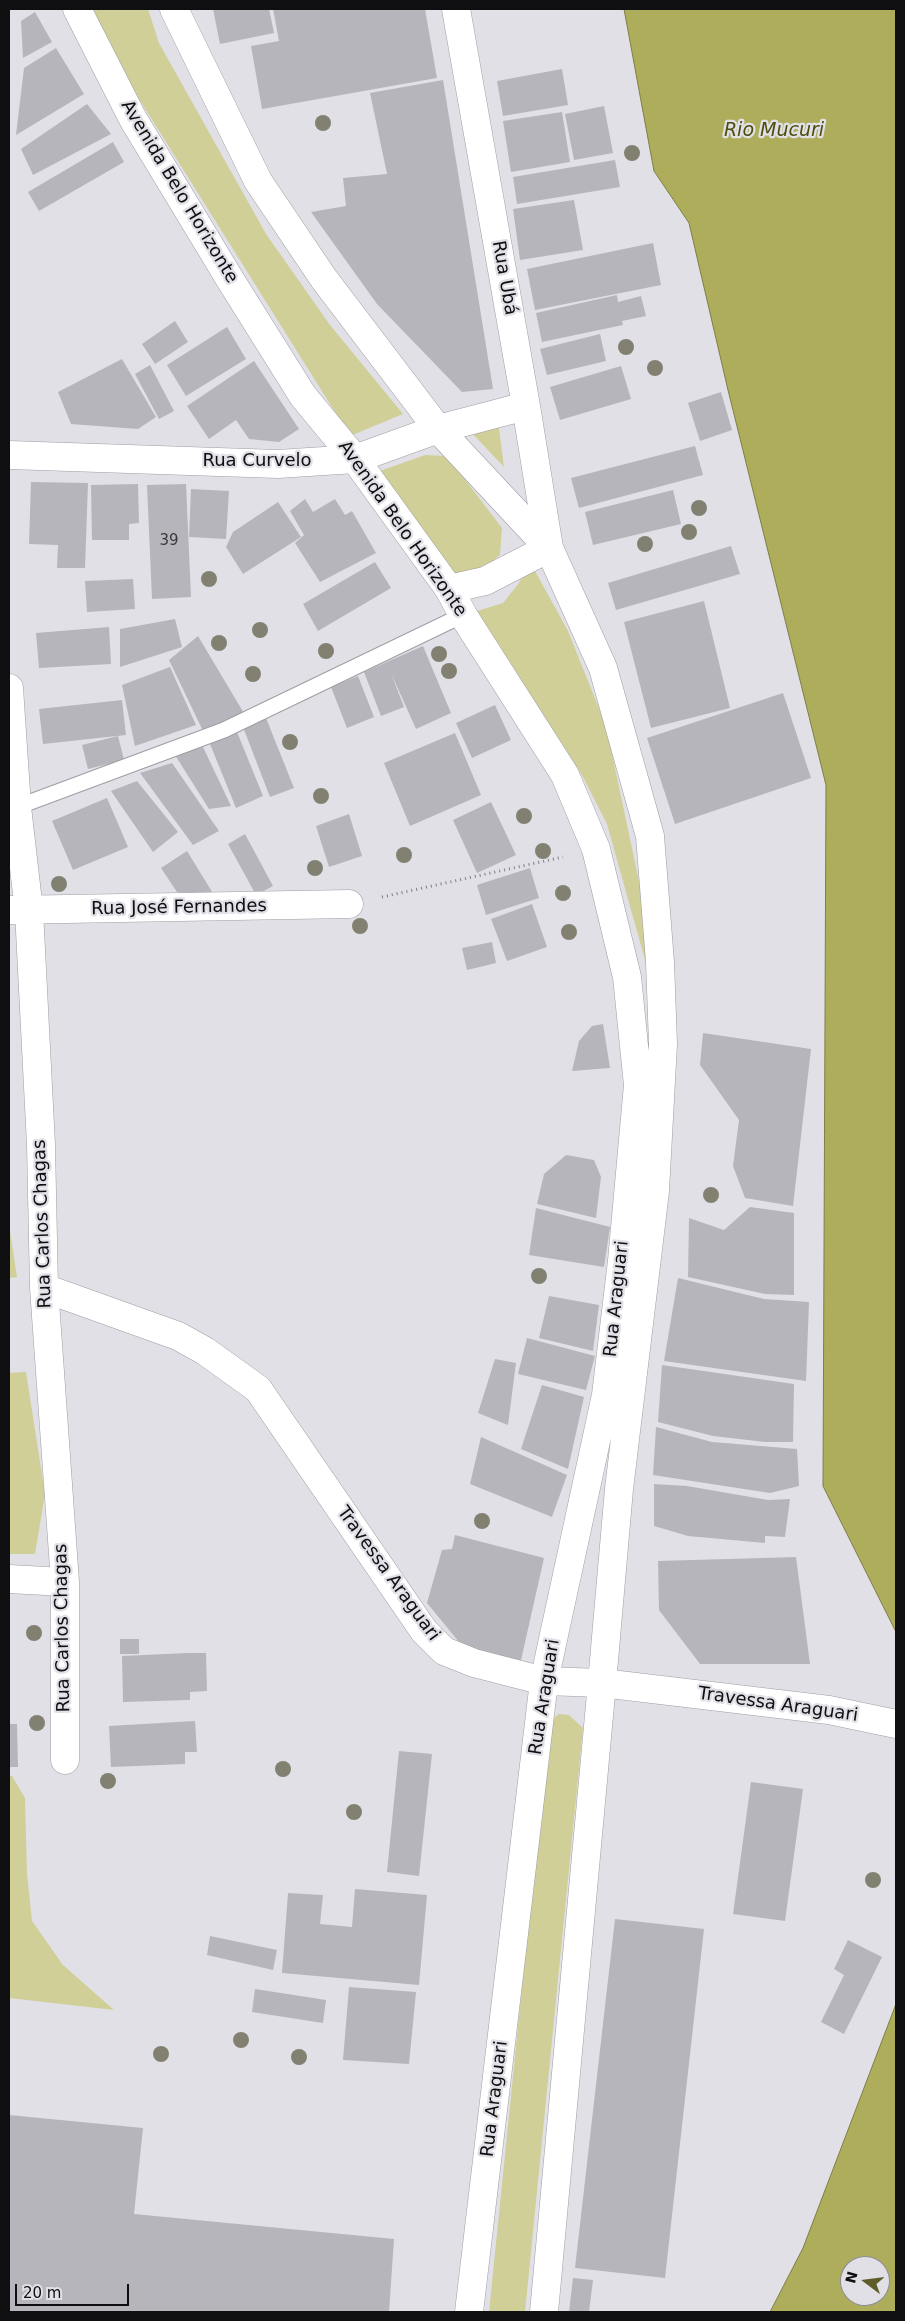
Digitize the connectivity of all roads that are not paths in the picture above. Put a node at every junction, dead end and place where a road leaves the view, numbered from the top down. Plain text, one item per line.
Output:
1 (77, 9) edge
2 (174, 9) edge
3 (456, 9) edge
4 (526, 406) junction
5 (438, 429) junction
6 (9, 455) edge
7 (355, 460) junction
8 (549, 548) junction
9 (449, 589) junction
10 (463, 615) junction
11 (9, 688) edge
12 (17, 807) junction
13 (349, 904) road end
14 (19, 911) edge
15 (649, 1091) junction
16 (44, 1288) junction
17 (9, 1579) edge
18 (65, 1582) junction
19 (544, 1681) junction
20 (602, 1683) junction
21 (896, 1724) edge
22 (65, 1760) dead end
23 (469, 2312) edge
24 (544, 2312) edge

1 - 7 street, Avenida Belo Horizonte
2 - 5 street
3 - 4 street, Rua Ubá
4 - 5 street, Rua Curvelo
4 - 8 street, Rua Ubá
5 - 7 street, Rua Curvelo
5 - 8 street
6 - 7 street, Rua Curvelo
7 - 9 street, Avenida Belo Horizonte
8 - 9 street
8 - 15 street
9 - 10 street, Avenida Belo Horizonte
10 - 12 lane
10 - 15 street, Avenida Belo Horizonte
11 - 12 street, Rua Carlos Chagas
12 - 14 street, Rua Carlos Chagas
13 - 14 street, Rua José Fernandes
14 - 16 street, Rua Carlos Chagas
15 - 19 street, Rua Araguari
15 - 20 street, Rua Araguari
16 - 18 street, Rua Carlos Chagas
16 - 19 street, Travessa Araguari
17 - 18 street
18 - 22 street, Rua Carlos Chagas
19 - 20 street, Travessa Araguari
19 - 23 street, Rua Araguari
20 - 21 street, Travessa Araguari
20 - 24 street, Rua Araguari

